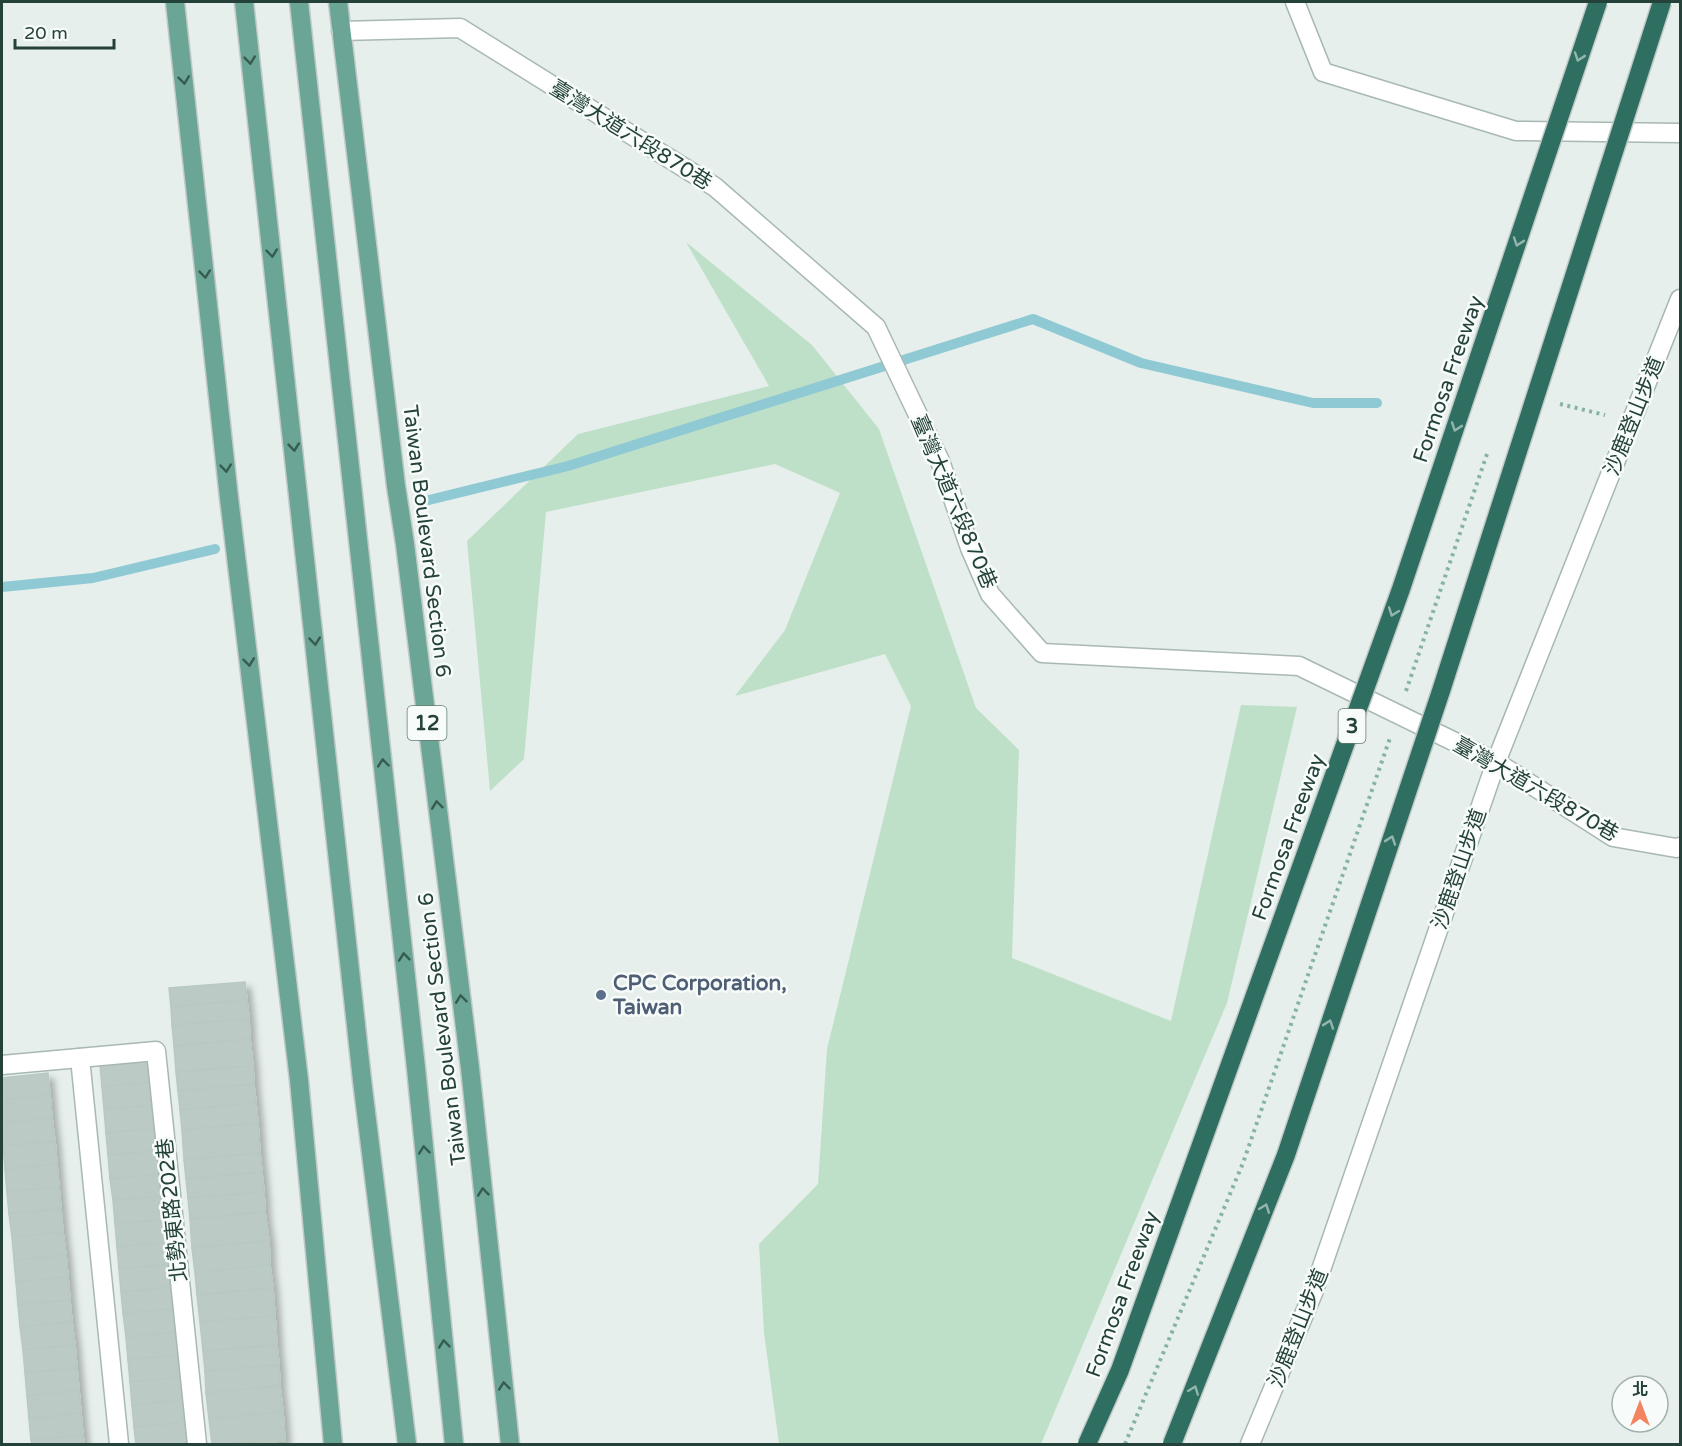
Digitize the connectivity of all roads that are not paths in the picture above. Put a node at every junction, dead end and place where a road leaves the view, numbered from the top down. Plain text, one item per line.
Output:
1 (175, 2) edge
2 (244, 2) edge
3 (299, 2) edge
4 (338, 2) edge
5 (1295, 2) edge
6 (1598, 2) edge
7 (1662, 2) edge
8 (341, 32) junction
9 (1680, 133) edge
10 (1680, 299) edge
11 (1496, 762) junction
12 (1680, 847) edge
13 (80, 1058) junction
14 (2, 1065) edge
15 (119, 1444) edge
16 (197, 1444) edge
17 (333, 1444) edge
18 (407, 1444) edge
19 (454, 1444) edge
20 (510, 1444) edge
21 (1088, 1444) edge
22 (1172, 1444) edge
23 (1250, 1444) edge

1 -> 17 main road
2 -> 18 main road
19 -> 3 main road, Taiwan Boulevard Section 6 / 12
4 - 8 main road, Taiwan Boulevard Section 6 / 12
5 - 9 street
6 -> 21 highway, Formosa Freeway / 3, bridge
22 -> 7 highway, bridge
8 - 11 street, 臺灣大道六段870巷
20 -> 8 main road, Taiwan Boulevard Section 6 / 12
10 - 11 street, 沙鹿登山步道
11 - 12 street, 臺灣大道六段870巷
11 - 23 street, 沙鹿登山步道
13 - 14 street, 北勢東路202巷
13 - 15 street
13 - 16 street, 北勢東路202巷

